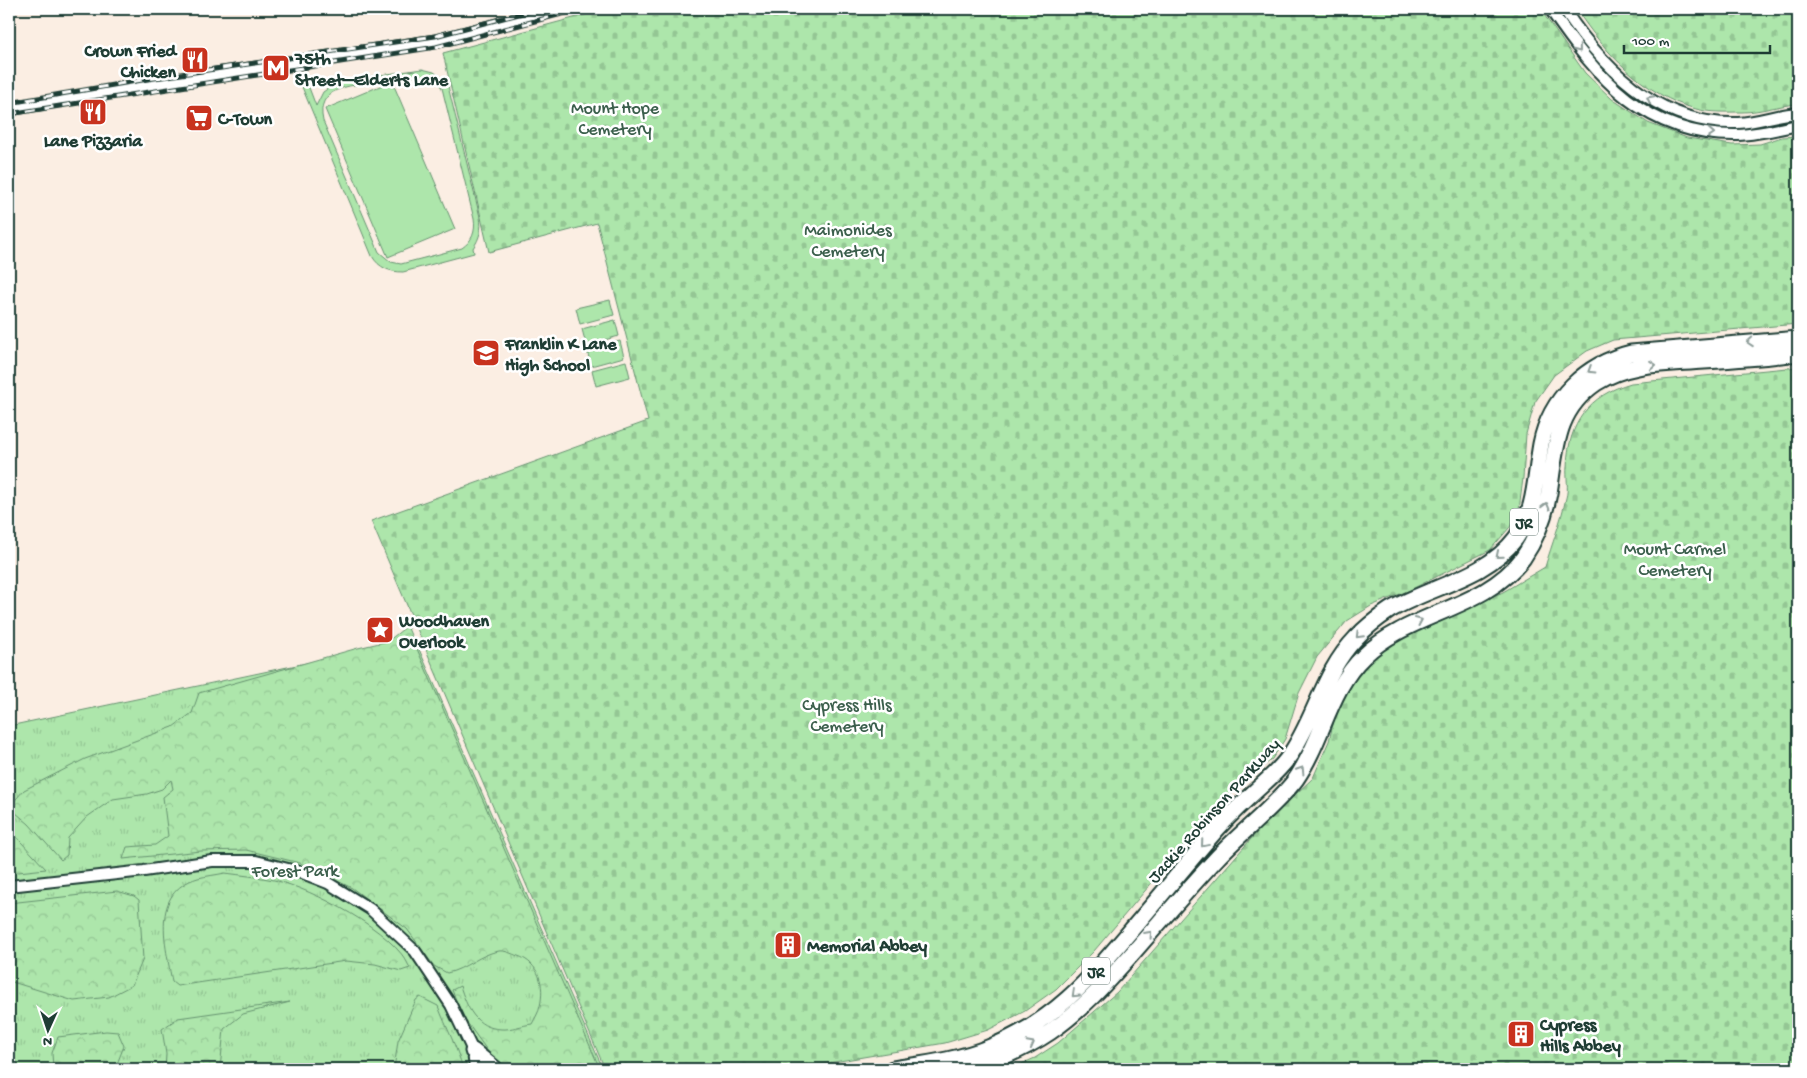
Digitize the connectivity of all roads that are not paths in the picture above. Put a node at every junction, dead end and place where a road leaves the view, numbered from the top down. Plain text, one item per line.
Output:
1 (558, 9) edge
2 (1550, 9) edge
3 (1564, 9) edge
4 (9, 108) edge
5 (1798, 113) edge
6 (1798, 125) edge
7 (1798, 339) edge
8 (1798, 355) edge
9 (9, 886) edge
10 (472, 1051) junction
11 (475, 1069) edge
12 (495, 1069) edge
13 (893, 1069) edge
14 (970, 1069) edge

1 - 4 main road
2 -> 6 street
5 -> 3 street
7 -> 13 highway, Jackie Robinson Parkway / JR
14 -> 8 highway, Jackie Robinson Parkway / JR
9 - 10 street
10 - 11 street
10 - 12 highway

